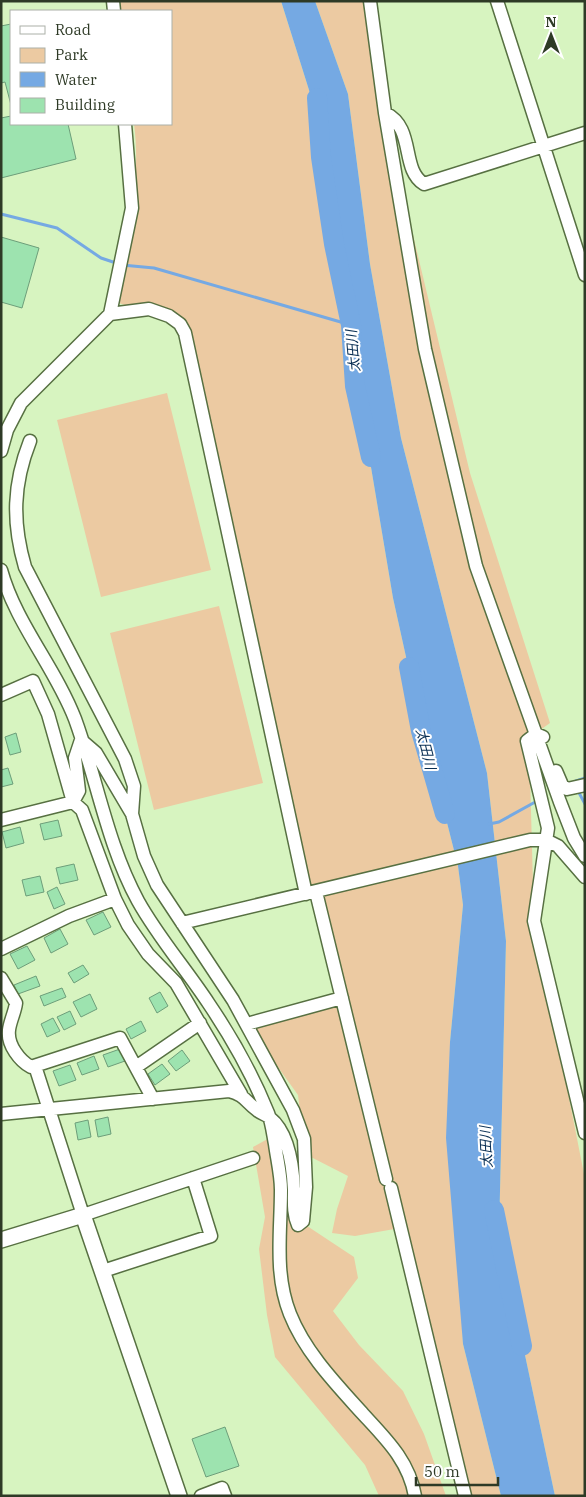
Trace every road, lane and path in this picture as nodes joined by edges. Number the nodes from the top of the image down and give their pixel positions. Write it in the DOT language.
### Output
graph roads {
  1 [pos="370,1"];
  2 [pos="497,1"];
  3 [pos="385,113"];
  4 [pos="125,125"];
  5 [pos="585,133"];
  6 [pos="543,146"];
  7 [pos="585,275"];
  8 [pos="110,314"];
  9 [pos="30,441"];
  10 [pos="1,451"];
  11 [pos="1,570"];
  12 [pos="1,695"];
  13 [pos="536,734"];
  14 [pos="81,740"];
  15 [pos="585,785"];
  16 [pos="73,802"];
  17 [pos="132,814"];
  18 [pos="1,820"];
  19 [pos="546,840"];
  20 [pos="585,856"];
  21 [pos="585,877"];
  22 [pos="315,892"];
  23 [pos="115,899"];
  24 [pos="182,923"];
  25 [pos="1,949"];
  26 [pos="1,978"];
  27 [pos="342,998"];
  28 [pos="200,1022"];
  29 [pos="247,1024"];
  30 [pos="35,1066"];
  31 [pos="136,1067"];
  32 [pos="241,1094"];
  33 [pos="153,1099"];
  34 [pos="49,1110"];
  35 [pos="1,1114"];
  36 [pos="270,1118"];
  37 [pos="585,1132"];
  38 [pos="254,1158"];
  39 [pos="194,1178"];
  40 [pos="84,1215"];
  41 [pos="1,1240"];
  42 [pos="103,1271"];
  43 [pos="179,1496"];
  44 [pos="201,1496"];
  45 [pos="225,1496"];
  46 [pos="415,1496"];
  47 [pos="465,1496"];
  1 -- 3 [label="street"];
  2 -- 6 [label="street"];
  3 -- 6 [label="street"];
  3 -- 13 [label="street"];
  4 -- 8 [label="street"];
  5 -- 6 [label="street"];
  6 -- 7 [label="street"];
  8 -- 10 [label="street"];
  8 -- 22 [label="street"];
  9 -- 17 [label="street"];
  11 -- 14 [label="street"];
  12 -- 16 [label="street"];
  13 -- 15 [label="street"];
  13 -- 19 [label="street"];
  13 -- 20 [label="street"];
  14 -- 16 [label="street"];
  14 -- 17 [label="street"];
  14 -- 36 [label="street"];
  16 -- 18 [label="street"];
  16 -- 23 [label="street"];
  17 -- 24 [label="street"];
  19 -- 21 [label="street"];
  19 -- 22 [label="street"];
  19 -- 37 [label="street"];
  22 -- 24 [label="street"];
  22 -- 27 [label="street"];
  23 -- 25 [label="street"];
  23 -- 28 [label="street"];
  24 -- 29 [label="street"];
  26 -- 30 [label="street"];
  27 -- 29 [label="street"];
  27 -- 47 [label="street"];
  28 -- 31 [label="street"];
  28 -- 32 [label="street"];
  29 -- 36 [label="street"];
  30 -- 31 [label="street"];
  30 -- 34 [label="street"];
  31 -- 33 [label="street"];
  32 -- 33 [label="street"];
  32 -- 36 [label="street"];
  33 -- 34 [label="street"];
  34 -- 35 [label="street"];
  34 -- 40 [label="street"];
  36 -- 46 [label="street"];
  38 -- 39 [label="street"];
  39 -- 40 [label="street"];
  39 -- 42 [label="street"];
  40 -- 41 [label="street"];
  40 -- 42 [label="street"];
  42 -- 43 [label="street"];
  44 -- 45 [label="street"];
}
